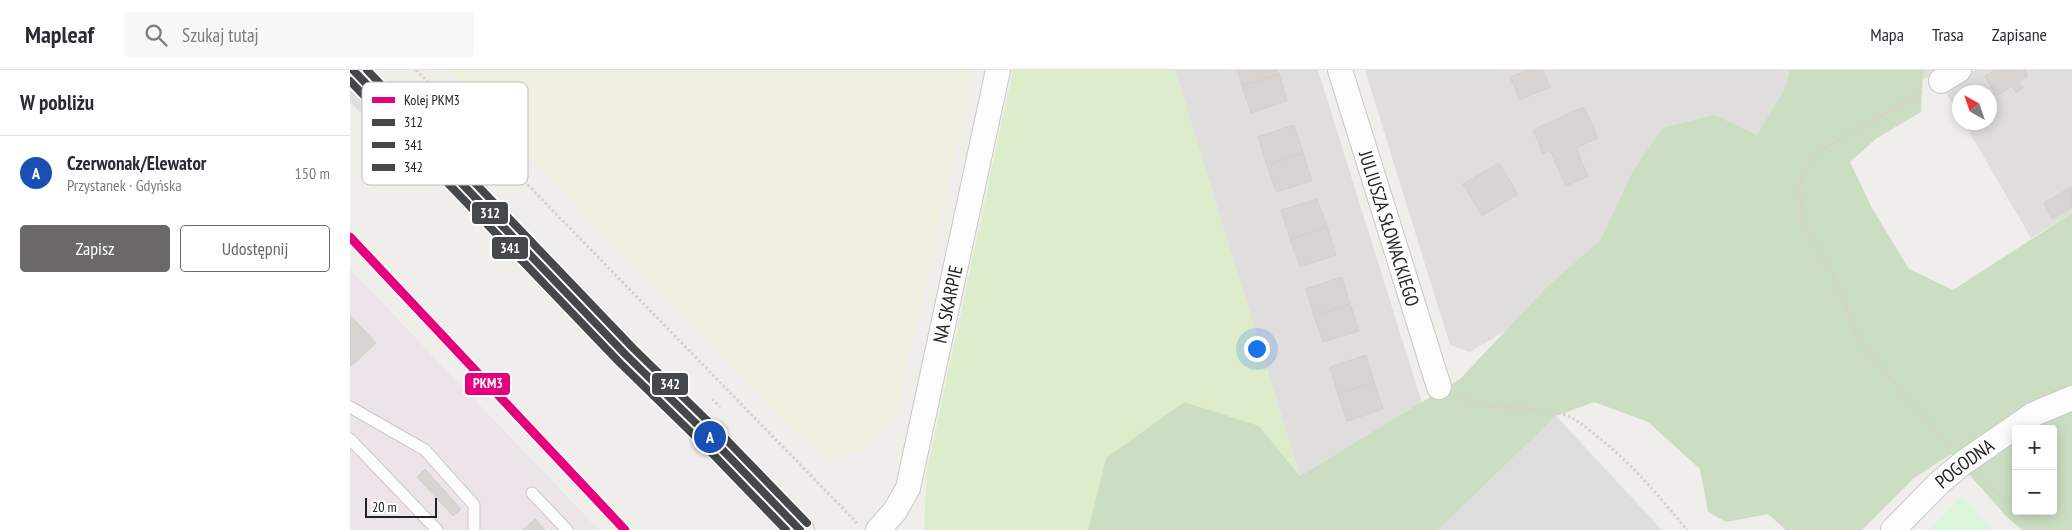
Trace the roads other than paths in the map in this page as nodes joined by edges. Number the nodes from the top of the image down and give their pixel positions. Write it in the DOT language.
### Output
graph roads {
  1 [pos="353,70"];
  2 [pos="998,70"];
  3 [pos="1340,70"];
  4 [pos="365,82"];
  5 [pos="464,185"];
  6 [pos="1439,387"];
  7 [pos="2072,398"];
  8 [pos="350,407"];
  9 [pos="350,439"];
  10 [pos="532,493"];
  11 [pos="870,529"];
  12 [pos="437,530"];
  13 [pos="474,530"];
  14 [pos="567,530"];
  15 [pos="800,530"];
  16 [pos="1893,530"];
  1 -- 4 [label="main road"];
  2 -- 11 [label="street, NA SKARPIE"];
  3 -- 6 [label="street, JULIUSZA SŁOWACKIEGO"];
  5 -- 15 [label="main road"];
  7 -- 16 [label="street, POGODNA"];
  8 -- 13 [label="lane"];
  9 -- 12 [label="lane"];
  10 -- 14 [label="lane"];
}
